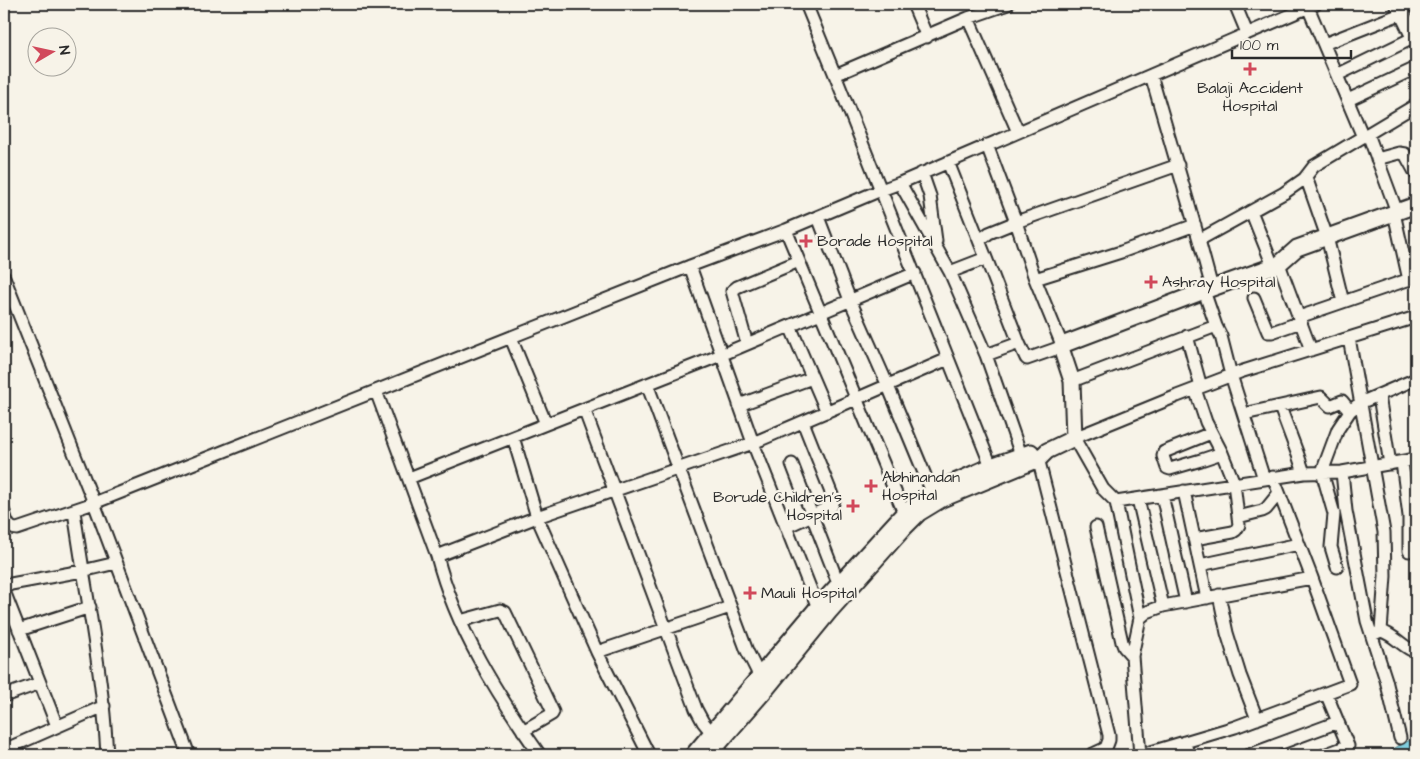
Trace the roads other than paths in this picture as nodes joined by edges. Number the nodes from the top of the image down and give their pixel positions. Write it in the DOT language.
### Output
graph roads {
  1 [pos="806,4"];
  2 [pos="913,4"];
  3 [pos="1008,4"];
  4 [pos="1235,4"];
  5 [pos="1312,5"];
  6 [pos="985,8"];
  7 [pos="1401,8"];
  8 [pos="968,18"];
  9 [pos="1248,33"];
  10 [pos="927,37"];
  11 [pos="1416,39"];
  12 [pos="1324,44"];
  13 [pos="1416,68"];
  14 [pos="1151,74"];
  15 [pos="835,75"];
  16 [pos="1337,75"];
  17 [pos="1348,100"];
  18 [pos="1416,106"];
  19 [pos="1018,132"];
  20 [pos="1366,135"];
  21 [pos="987,145"];
  22 [pos="1377,159"];
  23 [pos="948,162"];
  24 [pos="1178,165"];
  25 [pos="922,173"];
  26 [pos="1416,174"];
  27 [pos="1306,177"];
  28 [pos="900,183"];
  29 [pos="881,190"];
  30 [pos="1416,205"];
  31 [pos="1251,211"];
  32 [pos="1395,213"];
  33 [pos="818,217"];
  34 [pos="1016,222"];
  35 [pos="1195,225"];
  36 [pos="786,230"];
  37 [pos="1327,237"];
  38 [pos="980,240"];
  39 [pos="1200,240"];
  40 [pos="936,248"];
  41 [pos="986,258"];
  42 [pos="799,261"];
  43 [pos="1276,265"];
  44 [pos="690,266"];
  45 [pos="950,272"];
  46 [pos="915,273"];
  47 [pos="4,277"];
  48 [pos="1035,278"];
  49 [pos="1412,278"];
  50 [pos="1208,289"];
  51 [pos="1254,298"];
  52 [pos="850,300"];
  53 [pos="1344,302"];
  54 [pos="820,313"];
  55 [pos="1416,317"];
  56 [pos="1300,320"];
  57 [pos="790,326"];
  58 [pos="1216,326"];
  59 [pos="1187,336"];
  60 [pos="511,338"];
  61 [pos="1349,338"];
  62 [pos="1019,343"];
  63 [pos="747,344"];
  64 [pos="1061,346"];
  65 [pos="1311,350"];
  66 [pos="721,355"];
  67 [pos="986,355"];
  68 [pos="948,359"];
  69 [pos="1231,375"];
  70 [pos="812,378"];
  71 [pos="1072,382"];
  72 [pos="1415,383"];
  73 [pos="647,384"];
  74 [pos="888,386"];
  75 [pos="1198,388"];
  76 [pos="376,391"];
  77 [pos="1379,396"];
  78 [pos="856,399"];
  79 [pos="1360,403"];
  80 [pos="739,405"];
  81 [pos="1280,407"];
  82 [pos="584,409"];
  83 [pos="1350,411"];
  84 [pos="826,412"];
  85 [pos="1244,414"];
  86 [pos="803,422"];
  87 [pos="546,424"];
  88 [pos="1211,433"];
  89 [pos="512,437"];
  90 [pos="1074,438"];
  91 [pos="753,443"];
  92 [pos="1041,453"];
  93 [pos="1222,453"];
  94 [pos="1021,455"];
  95 [pos="1416,460"];
  96 [pos="1396,463"];
  97 [pos="792,464"];
  98 [pos="991,466"];
  99 [pos="1372,467"];
  100 [pos="678,469"];
  101 [pos="1322,472"];
  102 [pos="1342,472"];
  103 [pos="1304,473"];
  104 [pos="409,478"];
  105 [pos="1269,478"];
  106 [pos="1234,483"];
  107 [pos="614,491"];
  108 [pos="1184,491"];
  109 [pos="932,492"];
  110 [pos="1279,493"];
  111 [pos="1162,495"];
  112 [pos="1138,499"];
  113 [pos="1116,502"];
  114 [pos="94,503"];
  115 [pos="74,511"];
  116 [pos="4,512"];
  117 [pos="812,516"];
  118 [pos="537,517"];
  119 [pos="907,517"];
  120 [pos="1238,517"];
  121 [pos="786,527"];
  122 [pos="1096,527"];
  123 [pos="1194,539"];
  124 [pos="1299,544"];
  125 [pos="1409,550"];
  126 [pos="437,556"];
  127 [pos="116,563"];
  128 [pos="1200,565"];
  129 [pos="1337,567"];
  130 [pos="82,571"];
  131 [pos="1312,578"];
  132 [pos="839,585"];
  133 [pos="4,586"];
  134 [pos="4,590"];
  135 [pos="1219,596"];
  136 [pos="1207,598"];
  137 [pos="1186,602"];
  138 [pos="730,606"];
  139 [pos="1163,606"];
  140 [pos="90,607"];
  141 [pos="820,614"];
  142 [pos="1140,618"];
  143 [pos="460,621"];
  144 [pos="666,628"];
  145 [pos="19,630"];
  146 [pos="1377,633"];
  147 [pos="597,652"];
  148 [pos="1416,652"];
  149 [pos="1132,656"];
  150 [pos="40,683"];
  151 [pos="763,683"];
  152 [pos="1326,692"];
  153 [pos="4,696"];
  154 [pos="104,706"];
  155 [pos="1257,719"];
  156 [pos="1338,722"];
  157 [pos="57,726"];
  158 [pos="523,732"];
  159 [pos="1400,738"];
  160 [pos="716,739"];
  161 [pos="1184,742"];
  162 [pos="4,750"];
  163 [pos="1109,752"];
  164 [pos="107,755"];
  165 [pos="189,755"];
  166 [pos="540,755"];
  167 [pos="649,755"];
  168 [pos="694,755"];
  169 [pos="709,755"];
  170 [pos="1091,755"];
  171 [pos="1141,755"];
  172 [pos="1189,755"];
  173 [pos="1249,755"];
  174 [pos="1324,755"];
  1 -- 15 [label="street"];
  2 -- 10 [label="street"];
  3 -- 6 [label="street"];
  4 -- 9 [label="street"];
  5 -- 9 [label="street"];
  5 -- 12 [label="street"];
  6 -- 8 [label="street"];
  7 -- 11 [label="main road"];
  7 -- 12 [label="street"];
  8 -- 10 [label="street"];
  8 -- 19 [label="street"];
  9 -- 14 [label="street"];
  10 -- 15 [label="street"];
  11 -- 16 [label="street"];
  12 -- 16 [label="street"];
  13 -- 17 [label="street"];
  14 -- 19 [label="street"];
  14 -- 24 [label="street"];
  15 -- 29 [label="street"];
  16 -- 17 [label="street"];
  17 -- 20 [label="street"];
  18 -- 20 [label="street"];
  19 -- 21 [label="street"];
  20 -- 22 [label="street"];
  20 -- 27 [label="street"];
  21 -- 23 [label="street"];
  21 -- 34 [label="street"];
  22 -- 26 [label="street"];
  22 -- 32 [label="street"];
  23 -- 25 [label="street"];
  23 -- 38 [label="street"];
  24 -- 34 [label="street"];
  24 -- 35 [label="street"];
  25 -- 28 [label="street"];
  25 -- 40 [label="street"];
  27 -- 31 [label="street"];
  27 -- 37 [label="street"];
  28 -- 29 [label="street"];
  28 -- 40 [label="street"];
  29 -- 33 [label="street"];
  29 -- 46 [label="street"];
  30 -- 32 [label="main road"];
  31 -- 39 [label="street"];
  31 -- 43 [label="street"];
  32 -- 37 [label="main road"];
  32 -- 49 [label="street"];
  33 -- 36 [label="street"];
  33 -- 52 [label="street"];
  34 -- 38 [label="street"];
  34 -- 48 [label="street"];
  35 -- 39 [label="street"];
  35 -- 48 [label="street"];
  36 -- 42 [label="street"];
  36 -- 44 [label="street"];
  37 -- 43 [label="main road"];
  37 -- 53 [label="street"];
  38 -- 41 [label="street"];
  39 -- 50 [label="street"];
  40 -- 45 [label="street"];
  41 -- 45 [label="street"];
  41 -- 62 [label="street"];
  42 -- 54 [label="street"];
  42 -- 63 [label="street"];
  43 -- 50 [label="main road"];
  43 -- 56 [label="street"];
  44 -- 60 [label="street"];
  44 -- 66 [label="street"];
  45 -- 67 [label="street"];
  46 -- 52 [label="street"];
  46 -- 68 [label="street"];
  47 -- 114 [label="street"];
  48 -- 64 [label="street"];
  49 -- 53 [label="street"];
  50 -- 58 [label="street"];
  50 -- 64 [label="main road"];
  51 -- 56 [label="street"];
  52 -- 54 [label="street"];
  52 -- 74 [label="street"];
  53 -- 56 [label="street"];
  54 -- 57 [label="street"];
  54 -- 78 [label="street"];
  55 -- 61 [label="street"];
  56 -- 65 [label="street"];
  57 -- 63 [label="street"];
  57 -- 70 [label="street"];
  58 -- 59 [label="street"];
  58 -- 69 [label="street"];
  59 -- 71 [label="street"];
  59 -- 75 [label="street"];
  60 -- 76 [label="street"];
  60 -- 87 [label="street"];
  61 -- 65 [label="street"];
  61 -- 79 [label="street"];
  62 -- 64 [label="street"];
  62 -- 67 [label="street"];
  63 -- 66 [label="street"];
  64 -- 71 [label="main road"];
  65 -- 69 [label="street"];
  66 -- 73 [label="street"];
  66 -- 80 [label="street"];
  67 -- 94 [label="street"];
  68 -- 74 [label="street"];
  68 -- 98 [label="street"];
  69 -- 75 [label="street"];
  69 -- 85 [label="street"];
  70 -- 80 [label="street"];
  70 -- 84 [label="street"];
  71 -- 90 [label="main road"];
  72 -- 77 [label="street"];
  73 -- 82 [label="street"];
  73 -- 100 [label="street"];
  74 -- 78 [label="street"];
  74 -- 109 [label="street"];
  75 -- 88 [label="street"];
  75 -- 90 [label="street"];
  76 -- 104 [label="street"];
  76 -- 114 [label="street"];
  77 -- 79 [label="street"];
  77 -- 96 [label="street"];
  78 -- 84 [label="street"];
  78 -- 119 [label="street"];
  79 -- 83 [label="street"];
  79 -- 99 [label="street"];
  80 -- 91 [label="street"];
  81 -- 83 [label="street"];
  81 -- 85 [label="street"];
  81 -- 103 [label="street"];
  82 -- 87 [label="street"];
  82 -- 107 [label="street"];
  83 -- 101 [label="street"];
  84 -- 86 [label="street"];
  85 -- 105 [label="street"];
  86 -- 91 [label="street"];
  86 -- 117 [label="street"];
  87 -- 89 [label="street"];
  88 -- 93 [label="street"];
  88 -- 93 [label="street"];
  89 -- 104 [label="street"];
  89 -- 118 [label="street"];
  90 -- 92 [label="main road"];
  90 -- 113 [label="street"];
  91 -- 100 [label="street"];
  91 -- 121 [label="street"];
  92 -- 94 [label="main road"];
  92 -- 119 [label="main road"];
  92 -- 163 [label="street"];
  93 -- 106 [label="street"];
  94 -- 98 [label="main road"];
  95 -- 96 [label="street"];
  96 -- 99 [label="street"];
  96 -- 125 [label="street"];
  97 -- 117 [label="street"];
  98 -- 109 [label="main road"];
  99 -- 102 [label="street"];
  99 -- 146 [label="street"];
  100 -- 107 [label="street"];
  100 -- 138 [label="street"];
  101 -- 102 [label="street"];
  101 -- 103 [label="street"];
  101 -- 129 [label="street"];
  102 -- 146 [label="street"];
  103 -- 105 [label="street"];
  104 -- 126 [label="street"];
  105 -- 106 [label="street"];
  105 -- 110 [label="street"];
  106 -- 108 [label="street"];
  106 -- 120 [label="street"];
  107 -- 118 [label="street"];
  107 -- 144 [label="street"];
  108 -- 111 [label="street"];
  108 -- 123 [label="street"];
  109 -- 119 [label="main road"];
  110 -- 120 [label="street"];
  110 -- 124 [label="street"];
  111 -- 112 [label="street"];
  111 -- 137 [label="street"];
  112 -- 113 [label="street"];
  112 -- 139 [label="street"];
  113 -- 142 [label="street"];
  114 -- 115 [label="street"];
  114 -- 127 [label="street"];
  115 -- 116 [label="street"];
  115 -- 130 [label="street"];
  117 -- 121 [label="street"];
  117 -- 132 [label="street"];
  118 -- 126 [label="street"];
  118 -- 147 [label="street"];
  119 -- 132 [label="main road"];
  119 -- 141 [label="main road"];
  120 -- 123 [label="street"];
  121 -- 141 [label="street"];
  122 -- 149 [label="street"];
  123 -- 128 [label="street"];
  124 -- 128 [label="street"];
  124 -- 131 [label="street"];
  126 -- 143 [label="street"];
  127 -- 130 [label="street"];
  127 -- 165 [label="street"];
  128 -- 136 [label="street"];
  130 -- 133 [label="street"];
  130 -- 140 [label="street"];
  131 -- 135 [label="street"];
  131 -- 152 [label="street"];
  132 -- 141 [label="main road"];
  134 -- 145 [label="street"];
  135 -- 136 [label="street"];
  135 -- 155 [label="street"];
  136 -- 137 [label="street"];
  137 -- 139 [label="street"];
  138 -- 144 [label="street"];
  138 -- 151 [label="street"];
  139 -- 142 [label="street"];
  140 -- 145 [label="street"];
  140 -- 154 [label="street"];
  141 -- 151 [label="main road"];
  142 -- 149 [label="street"];
  143 -- 158 [label="street"];
  143 -- 158 [label="street"];
  144 -- 147 [label="street"];
  144 -- 160 [label="street"];
  145 -- 150 [label="street"];
  146 -- 148 [label="street"];
  146 -- 159 [label="street"];
  147 -- 167 [label="street"];
  149 -- 171 [label="street"];
  150 -- 153 [label="street"];
  150 -- 157 [label="street"];
  151 -- 160 [label="main road"];
  152 -- 155 [label="street"];
  152 -- 156 [label="street"];
  154 -- 157 [label="street"];
  154 -- 164 [label="street"];
  155 -- 161 [label="street"];
  156 -- 173 [label="street"];
  156 -- 174 [label="street"];
  157 -- 162 [label="street"];
  158 -- 166 [label="street"];
  160 -- 168 [label="main road"];
  160 -- 169 [label="main road"];
  161 -- 171 [label="street"];
  161 -- 172 [label="street"];
  163 -- 170 [label="street"];
}
